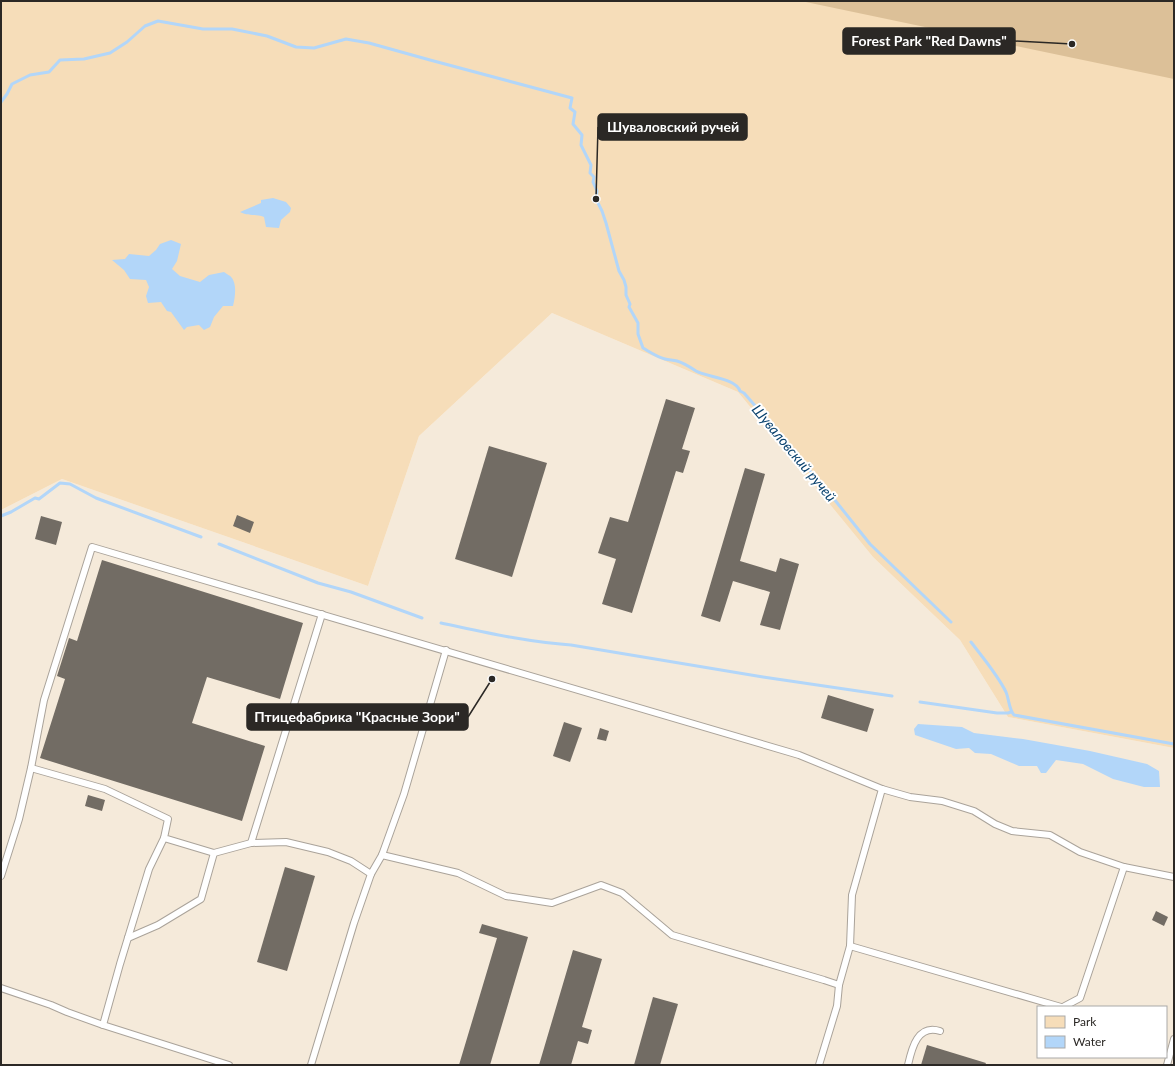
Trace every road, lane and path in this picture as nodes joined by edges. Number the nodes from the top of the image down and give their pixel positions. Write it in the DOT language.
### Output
graph roads {
  1 [pos="322,614"];
  2 [pos="446,650"];
  3 [pos="31,768"];
  4 [pos="882,789"];
  5 [pos="164,838"];
  6 [pos="251,843"];
  7 [pos="214,853"];
  8 [pos="382,855"];
  9 [pos="1124,867"];
  10 [pos="371,874"];
  11 [pos="1,876"];
  12 [pos="1174,877"];
  13 [pos="128,938"];
  14 [pos="850,946"];
  15 [pos="839,985"];
  16 [pos="1,988"];
  17 [pos="1059,1006"];
  18 [pos="1064,1006"];
  19 [pos="103,1024"];
  20 [pos="940,1031"];
  21 [pos="1174,1039"];
  22 [pos="229,1065"];
  23 [pos="311,1065"];
  24 [pos="819,1065"];
  25 [pos="908,1065"];
  26 [pos="1167,1065"];
  1 -- 2 [label="lane"];
  1 -- 3 [label="lane"];
  1 -- 6 [label="lane"];
  2 -- 4 [label="lane"];
  2 -- 8 [label="lane"];
  3 -- 5 [label="lane"];
  3 -- 11 [label="lane"];
  4 -- 9 [label="lane"];
  4 -- 14 [label="lane"];
  5 -- 7 [label="lane"];
  5 -- 13 [label="lane"];
  6 -- 7 [label="lane"];
  6 -- 10 [label="lane"];
  7 -- 13 [label="lane"];
  8 -- 10 [label="lane"];
  8 -- 15 [label="lane"];
  9 -- 12 [label="lane"];
  9 -- 18 [label="lane"];
  10 -- 23 [label="lane"];
  13 -- 19 [label="lane"];
  14 -- 15 [label="lane"];
  14 -- 17 [label="lane"];
  15 -- 24 [label="lane"];
  16 -- 19 [label="lane"];
  19 -- 22 [label="lane"];
  20 -- 25 [label="lane"];
  21 -- 26 [label="lane"];
}
